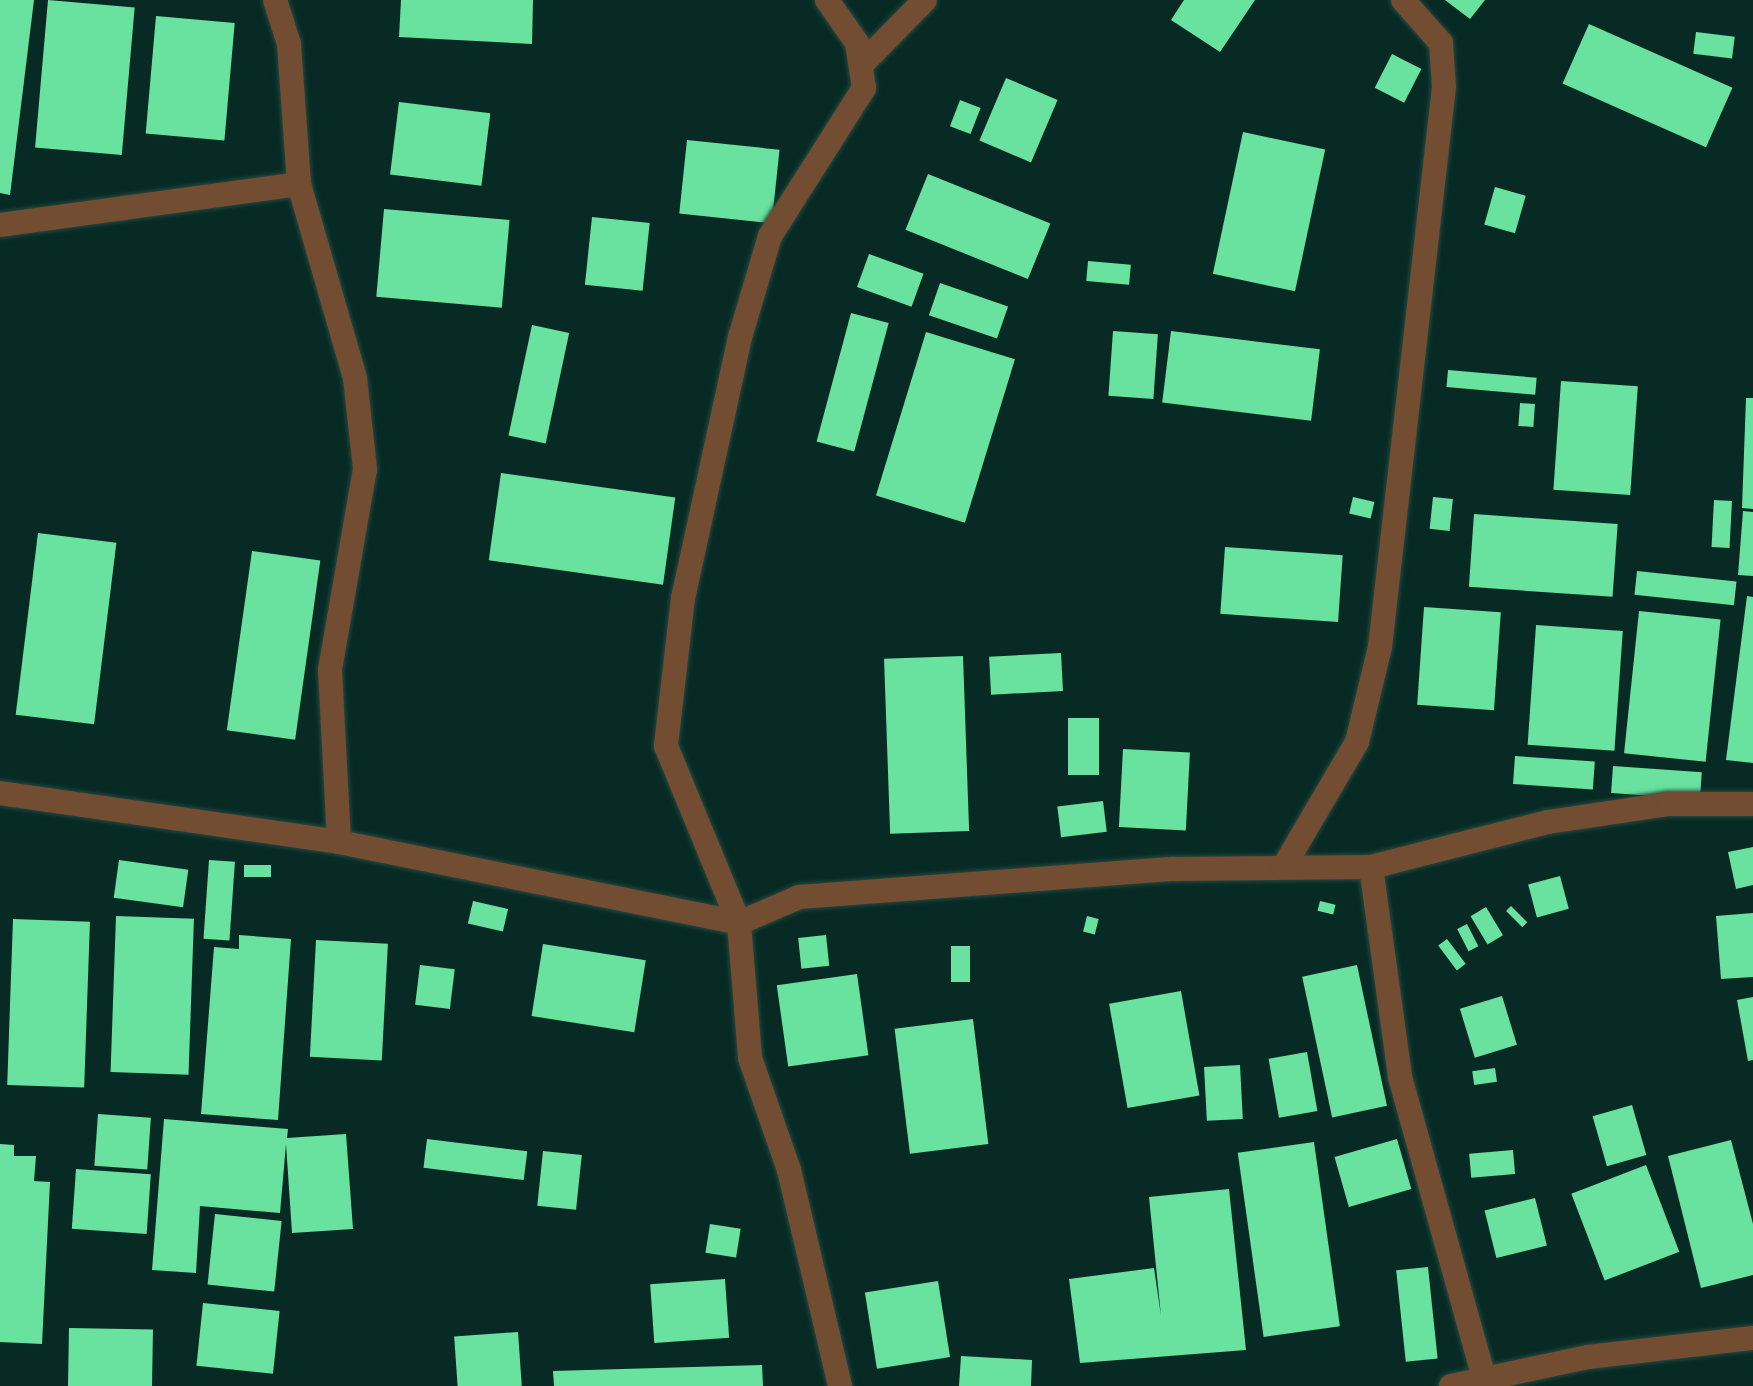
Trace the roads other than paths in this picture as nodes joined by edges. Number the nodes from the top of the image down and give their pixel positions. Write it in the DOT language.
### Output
graph roads {
  1 [pos="275,0"];
  2 [pos="827,0"];
  3 [pos="925,0"];
  4 [pos="1403,0"];
  5 [pos="863,63"];
  6 [pos="299,184"];
  7 [pos="0,225"];
  8 [pos="0,793"];
  9 [pos="1753,804"];
  10 [pos="339,842"];
  11 [pos="1371,867"];
  12 [pos="1283,868"];
  13 [pos="739,923"];
  14 [pos="1753,1338"];
  15 [pos="1486,1384"];
  16 [pos="840,1386"];
  17 [pos="1451,1386"];
  1 -- 6 [label="street"];
  2 -- 5 [label="street"];
  3 -- 5 [label="street"];
  4 -- 12 [label="street"];
  5 -- 13 [label="street"];
  6 -- 7 [label="street"];
  6 -- 10 [label="street"];
  8 -- 10 [label="street"];
  9 -- 11 [label="street"];
  10 -- 13 [label="street"];
  11 -- 12 [label="street"];
  11 -- 15 [label="street"];
  12 -- 13 [label="street"];
  13 -- 16 [label="street"];
  14 -- 15 [label="street"];
  15 -- 17 [label="street"];
}
